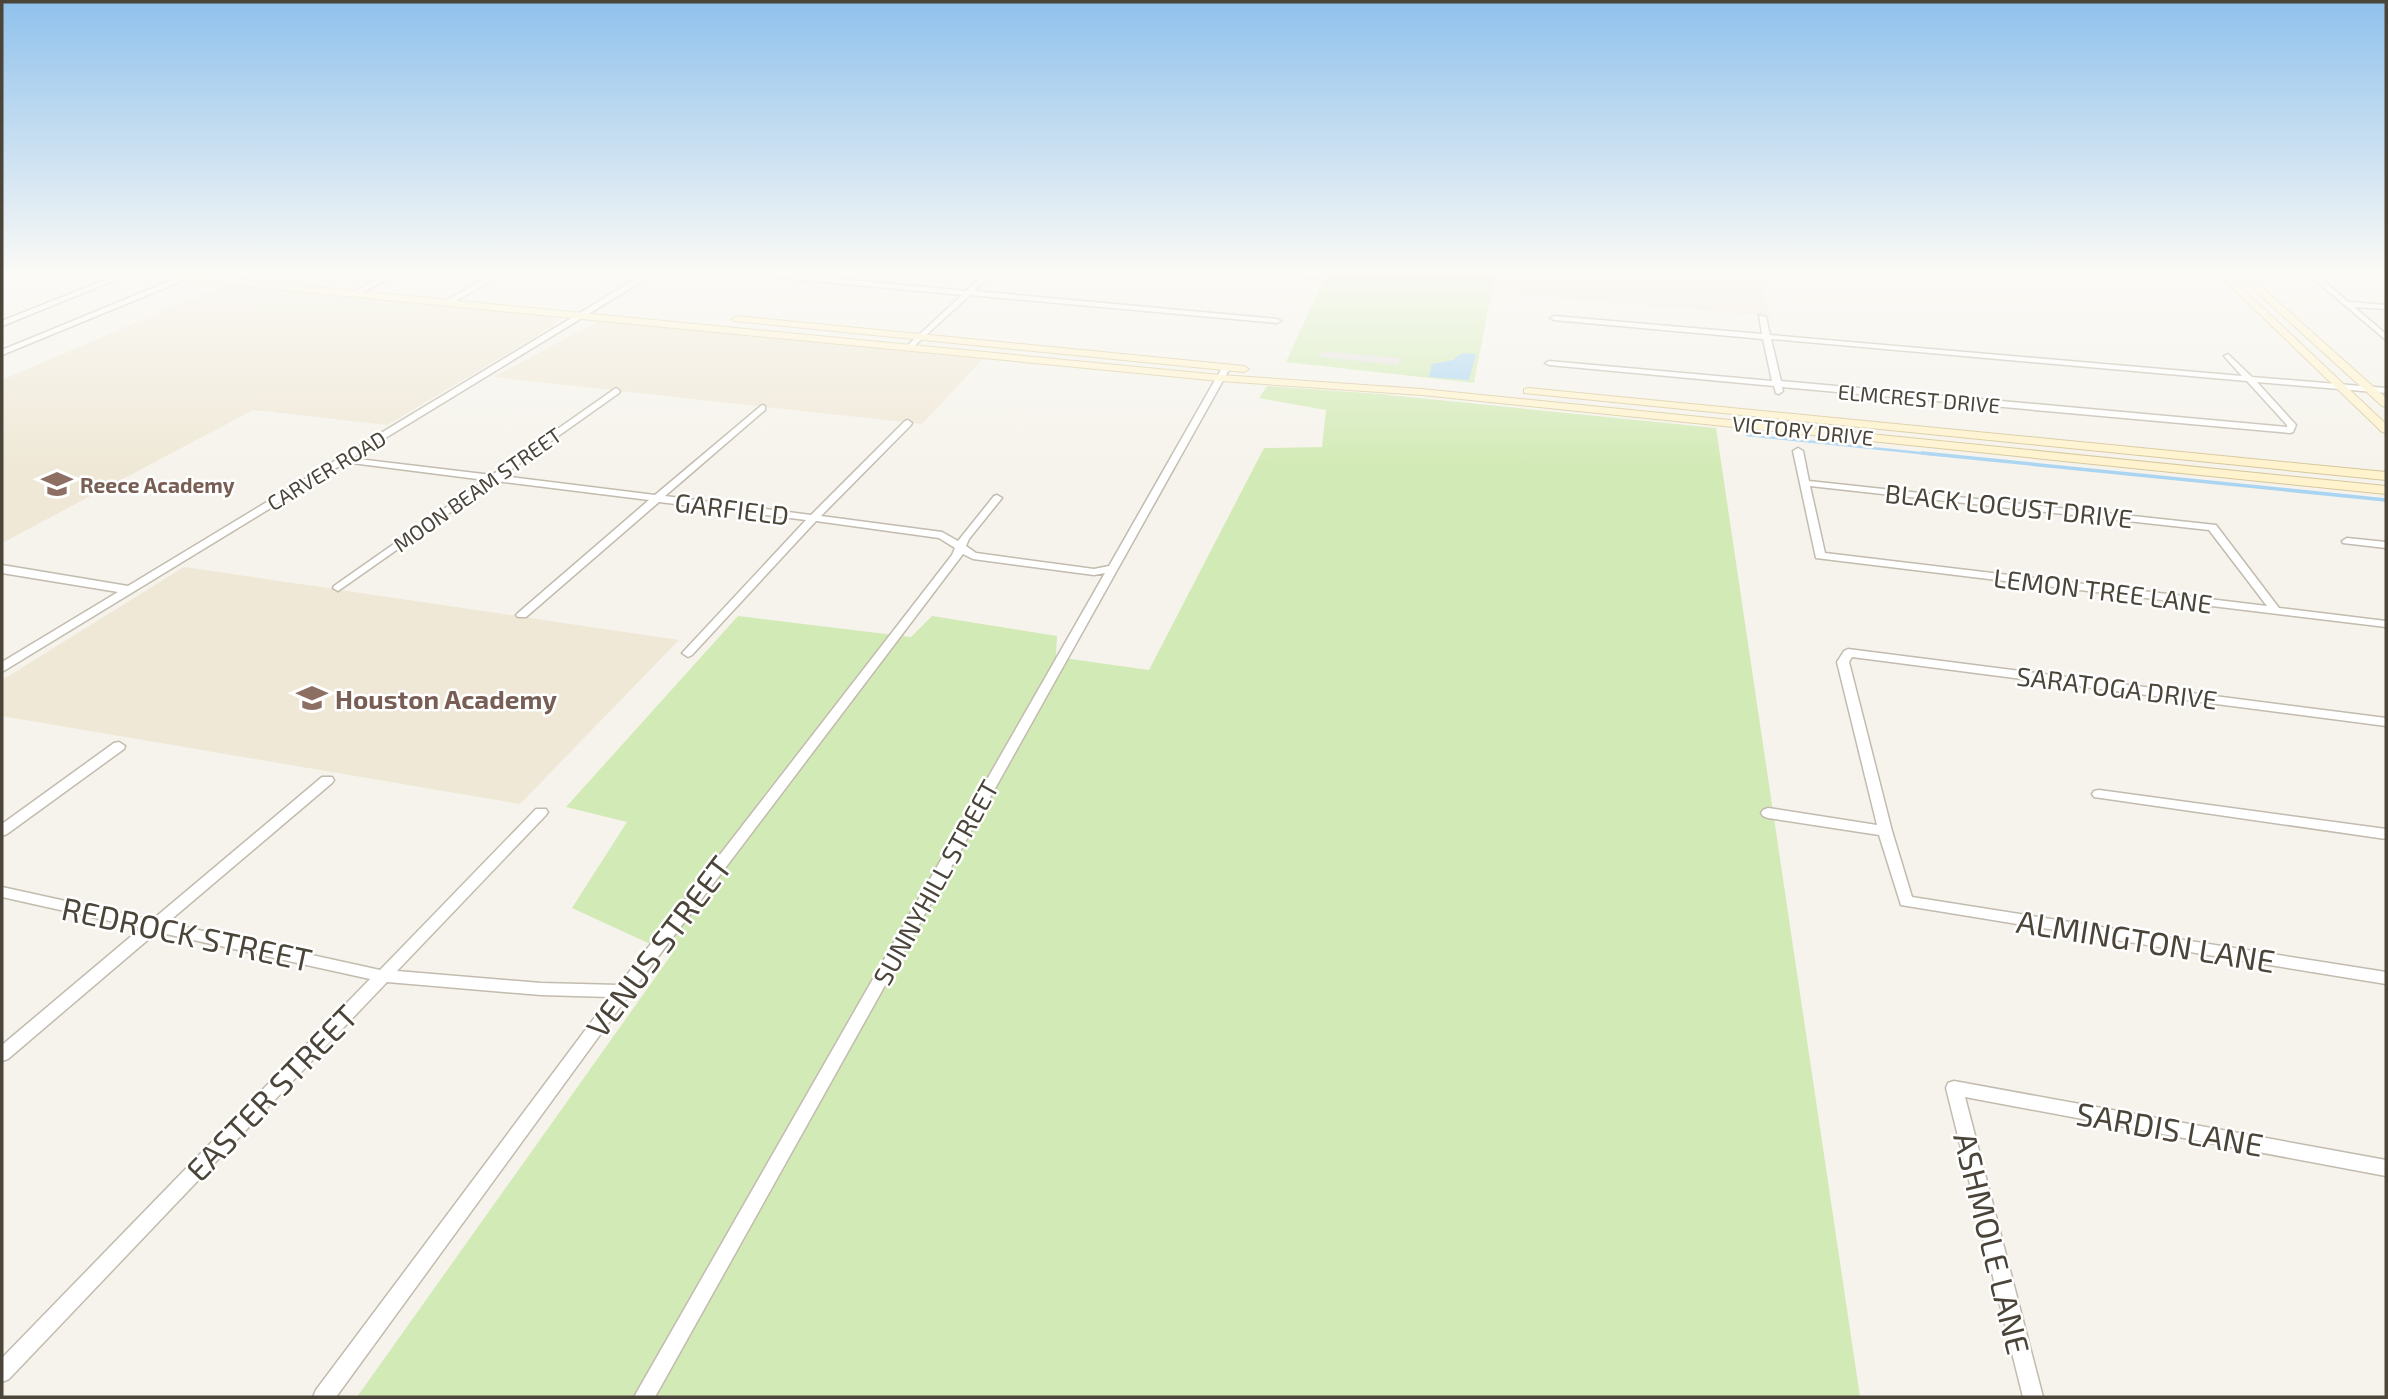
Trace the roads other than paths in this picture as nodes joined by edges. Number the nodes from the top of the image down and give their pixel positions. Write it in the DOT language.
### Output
graph roads {
  1 [pos="35,339"];
  2 [pos="541,339"];
  3 [pos="826,339"];
  4 [pos="920,339"];
  5 [pos="941,339"];
  6 [pos="1765,339"];
  7 [pos="1810,339"];
  8 [pos="2291,339"];
  9 [pos="2314,339"];
  10 [pos="911,348"];
  11 [pos="2,353"];
  12 [pos="2228,356"];
  13 [pos="1549,363"];
  14 [pos="1223,373"];
  15 [pos="2251,380"];
  16 [pos="1778,387"];
  17 [pos="2342,387"];
  18 [pos="2371,390"];
  19 [pos="616,391"];
  20 [pos="2386,391"];
  21 [pos="2386,404"];
  22 [pos="762,408"];
  23 [pos="1786,422"];
  24 [pos="908,423"];
  25 [pos="2386,430"];
  26 [pos="2101,448"];
  27 [pos="1798,451"];
  28 [pos="344,459"];
  29 [pos="2111,461"];
  30 [pos="2386,476"];
  31 [pos="494,477"];
  32 [pos="1805,483"];
  33 [pos="2386,489"];
  34 [pos="660,498"];
  35 [pos="997,498"];
  36 [pos="813,518"];
  37 [pos="2347,541"];
  38 [pos="2386,545"];
  39 [pos="960,548"];
  40 [pos="1821,556"];
  41 [pos="1112,568"];
  42 [pos="2,569"];
  43 [pos="338,588"];
  44 [pos="130,590"];
  45 [pos="2276,611"];
  46 [pos="522,615"];
  47 [pos="2386,624"];
  48 [pos="688,653"];
  49 [pos="2,667"];
  50 [pos="2386,722"];
  51 [pos="119,746"];
  52 [pos="327,780"];
  53 [pos="2099,794"];
  54 [pos="541,812"];
  55 [pos="1768,813"];
  56 [pos="2,831"];
  57 [pos="1885,831"];
  58 [pos="2386,834"];
  59 [pos="2,892"];
  60 [pos="153,926"];
  61 [pos="382,976"];
  62 [pos="2386,978"];
  63 [pos="623,990"];
  64 [pos="2,1054"];
  65 [pos="1954,1088"];
  66 [pos="2386,1168"];
  67 [pos="2,1372"];
  68 [pos="323,1397"];
  69 [pos="644,1397"];
  70 [pos="2033,1397"];
  1 -- 11 [label="street"];
  2 -- 28 [label="street, CARVER ROAD"];
  3 -- 10 [label="main road"];
  4 -- 10 [label="street"];
  5 -- 14 [label="main road"];
  6 -- 16 [label="street"];
  7 -- 15 [label="street"];
  8 -- 17 [label="main road"];
  9 -- 18 [label="main road"];
  10 -- 14 [label="main road"];
  12 -- 15 [label="street"];
  13 -- 16 [label="street, ELMCREST DRIVE"];
  14 -- 23 [label="main road, VICTORY DRIVE"];
  14 -- 41 [label="street, SUNNYHILL STREET"];
  15 -- 16 [label="street, ELMCREST DRIVE"];
  15 -- 17 [label="street"];
  17 -- 18 [label="street"];
  17 -- 25 [label="main road"];
  18 -- 20 [label="street"];
  18 -- 21 [label="main road"];
  19 -- 31 [label="street, MOON BEAM STREET"];
  22 -- 34 [label="street"];
  23 -- 26 [label="main road, VICTORY DRIVE"];
  23 -- 29 [label="main road, VICTORY DRIVE"];
  24 -- 36 [label="street"];
  26 -- 29 [label="main road"];
  26 -- 30 [label="main road, VICTORY DRIVE"];
  27 -- 32 [label="street"];
  28 -- 31 [label="street, GARFIELD"];
  28 -- 44 [label="street, CARVER ROAD"];
  29 -- 33 [label="main road, VICTORY DRIVE"];
  31 -- 34 [label="street, GARFIELD"];
  31 -- 43 [label="street, MOON BEAM STREET"];
  32 -- 40 [label="street"];
  32 -- 45 [label="street, BLACK LOCUST DRIVE"];
  34 -- 36 [label="street, GARFIELD"];
  34 -- 46 [label="street"];
  35 -- 39 [label="street, VENUS STREET"];
  36 -- 39 [label="street, GARFIELD"];
  36 -- 48 [label="street"];
  37 -- 38 [label="street"];
  39 -- 41 [label="street, GARFIELD"];
  39 -- 63 [label="street, VENUS STREET"];
  40 -- 45 [label="street, LEMON TREE LANE"];
  41 -- 69 [label="street, SUNNYHILL STREET"];
  42 -- 44 [label="street"];
  44 -- 49 [label="street, CARVER ROAD"];
  45 -- 47 [label="street, LEMON TREE LANE"];
  50 -- 57 [label="street, SARATOGA DRIVE"];
  51 -- 56 [label="street"];
  52 -- 60 [label="street"];
  53 -- 58 [label="street"];
  54 -- 61 [label="street, EASTER STREET"];
  55 -- 57 [label="street"];
  57 -- 62 [label="street, ALMINGTON LANE"];
  59 -- 60 [label="street, REDROCK STREET"];
  60 -- 61 [label="street, REDROCK STREET"];
  60 -- 64 [label="street"];
  61 -- 63 [label="street, REDROCK STREET"];
  61 -- 67 [label="street, EASTER STREET"];
  63 -- 68 [label="street, VENUS STREET"];
  65 -- 66 [label="street, SARDIS LANE"];
  65 -- 70 [label="street, ASHMOLE LANE"];
}
